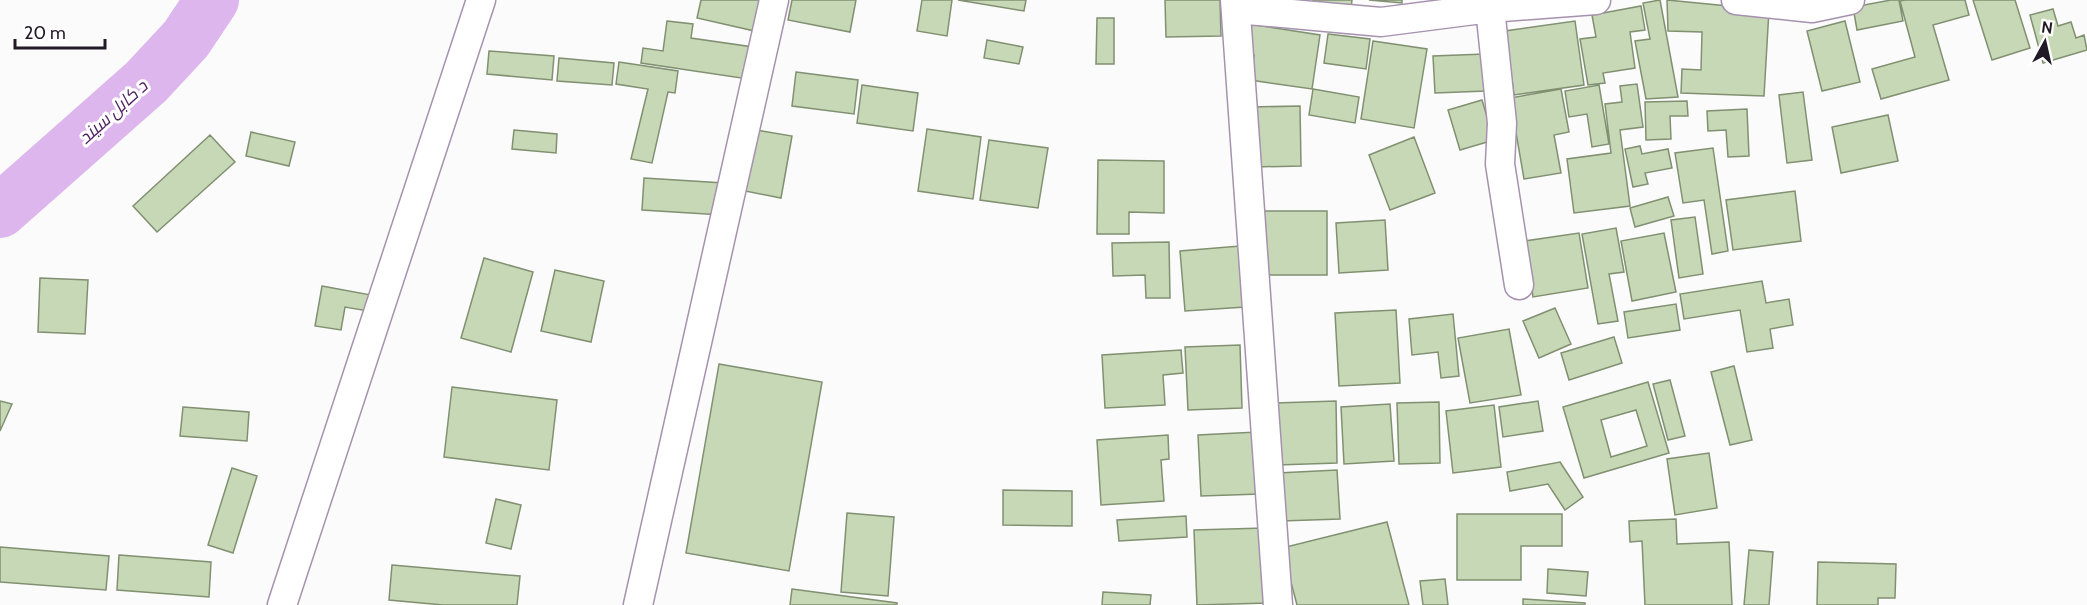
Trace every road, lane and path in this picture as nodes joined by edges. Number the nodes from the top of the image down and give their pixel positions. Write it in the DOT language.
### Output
graph roads {
  1 [pos="481,0"];
  2 [pos="774,0"];
  3 [pos="1596,0"];
  4 [pos="1736,0"];
  5 [pos="1850,0"];
  6 [pos="1235,4"];
  7 [pos="1490,8"];
  8 [pos="1519,285"];
  9 [pos="282,605"];
  10 [pos="638,605"];
  11 [pos="1278,605"];
  1 -- 9 [label="street"];
  2 -- 10 [label="street"];
  3 -- 7 [label="street"];
  4 -- 5 [label="street"];
  6 -- 7 [label="street"];
  6 -- 11 [label="street"];
  7 -- 8 [label="street"];
}
